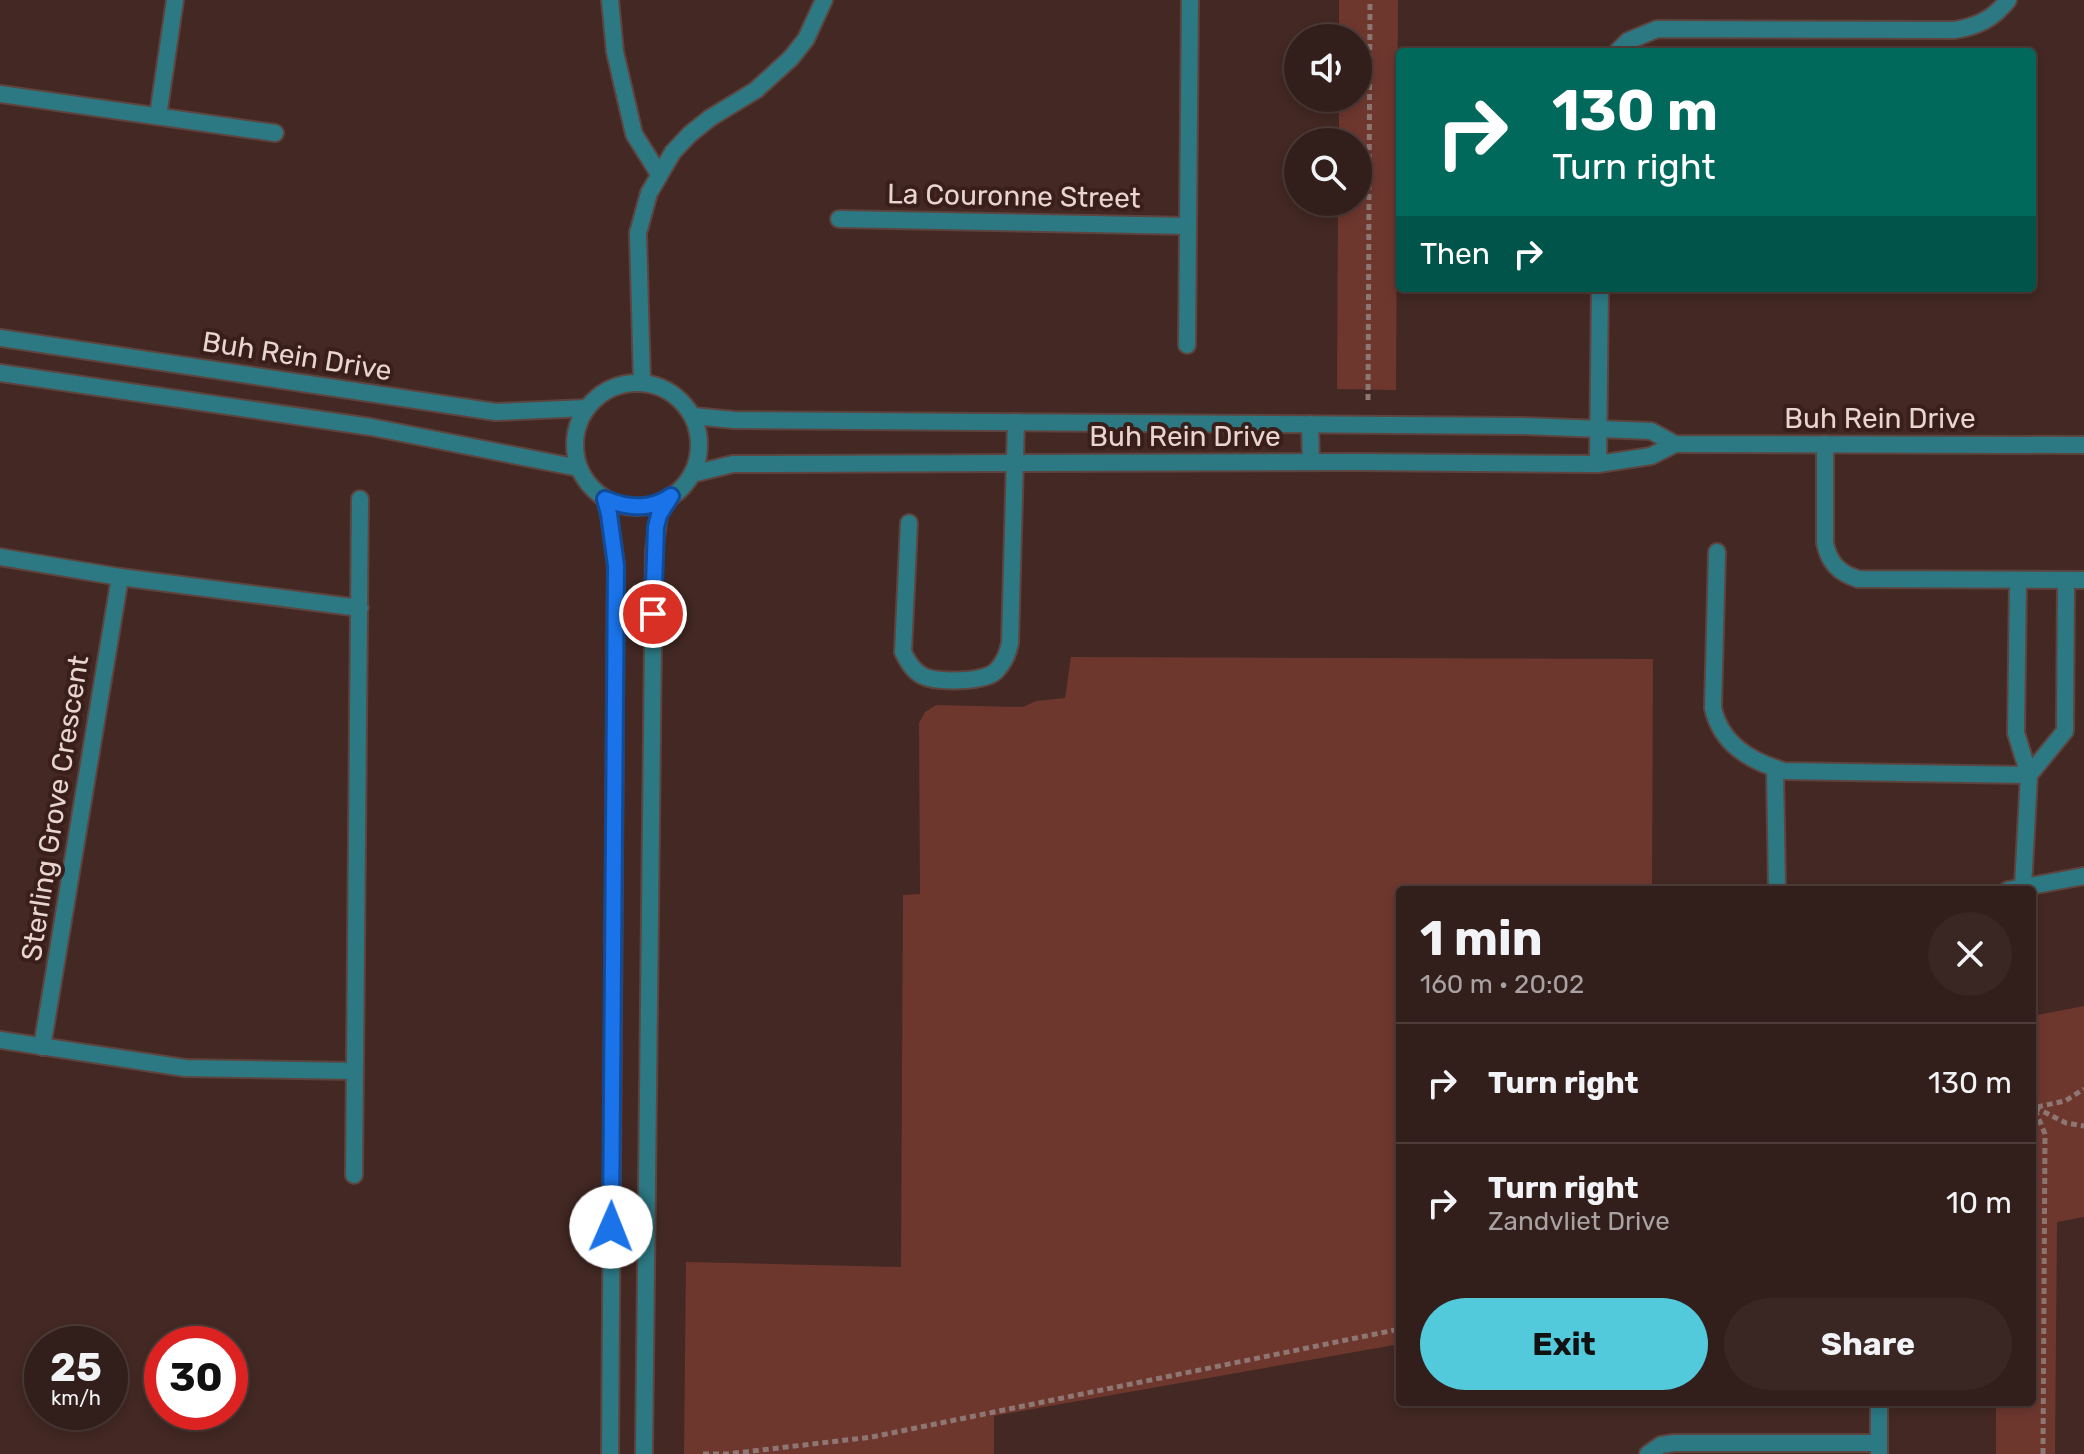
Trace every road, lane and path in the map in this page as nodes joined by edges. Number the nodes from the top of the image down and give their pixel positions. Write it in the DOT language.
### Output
graph roads {
  1 [pos="175,0"];
  2 [pos="610,0"];
  3 [pos="824,0"];
  4 [pos="1190,0"];
  5 [pos="1370,0"];
  6 [pos="2008,0"];
  7 [pos="1621,48"];
  8 [pos="0,94"];
  9 [pos="158,116"];
  10 [pos="275,133"];
  11 [pos="659,174"];
  12 [pos="839,219"];
  13 [pos="1188,226"];
  14 [pos="1600,292"];
  15 [pos="0,338"];
  16 [pos="1187,345"];
  17 [pos="0,373"];
  18 [pos="642,382"];
  19 [pos="587,408"];
  20 [pos="693,416"];
  21 [pos="1016,422"];
  22 [pos="1310,424"];
  23 [pos="1368,425"];
  24 [pos="1599,429"];
  25 [pos="1675,444"];
  26 [pos="1825,444"];
  27 [pos="2084,445"];
  28 [pos="1311,462"];
  29 [pos="1014,463"];
  30 [pos="1598,464"];
  31 [pos="579,468"];
  32 [pos="692,474"];
  33 [pos="671,496"];
  34 [pos="360,499"];
  35 [pos="605,499"];
  36 [pos="909,523"];
  37 [pos="1717,552"];
  38 [pos="0,557"];
  39 [pos="120,577"];
  40 [pos="2018,580"];
  41 [pos="2066,580"];
  42 [pos="2084,580"];
  43 [pos="360,608"];
  44 [pos="1775,768"];
  45 [pos="2029,775"];
  46 [pos="2084,876"];
  47 [pos="1777,886"];
  48 [pos="2016,886"];
  49 [pos="2027,886"];
  50 [pos="0,1040"];
  51 [pos="42,1047"];
  52 [pos="354,1071"];
  53 [pos="2084,1089"];
  54 [pos="2036,1107"];
  55 [pos="2036,1109"];
  56 [pos="2036,1114"];
  57 [pos="2084,1126"];
  58 [pos="354,1175"];
  59 [pos="1396,1330"];
  60 [pos="1879,1406"];
  61 [pos="1879,1448"];
  62 [pos="610,1454"];
  63 [pos="644,1454"];
  64 [pos="703,1454"];
  65 [pos="1648,1454"];
  66 [pos="2043,1454"];
  1 -- 9 [label="street"];
  2 -- 11 [label="street"];
  3 -- 11 [label="street"];
  4 -- 13 [label="street"];
  5 -- 23 [label="path"];
  6 -- 7 [label="street"];
  8 -- 9 [label="street"];
  9 -- 10 [label="street"];
  11 -- 18 [label="street"];
  12 -- 13 [label="street, La Couronne Street"];
  13 -- 16 [label="street"];
  14 -- 24 [label="street"];
  15 -- 19 [label="street, Buh Rein Drive"];
  17 -- 31 [label="street, Buh Rein Drive"];
  18 -- 19 [label="street"];
  18 -- 20 [label="street"];
  19 -- 31 [label="street"];
  20 -- 21 [label="street, Buh Rein Drive"];
  20 -- 32 [label="street"];
  21 -- 22 [label="street, Buh Rein Drive"];
  21 -- 29 [label="street"];
  22 -- 23 [label="street, Buh Rein Drive"];
  22 -- 28 [label="street"];
  23 -- 24 [label="street, Buh Rein Drive"];
  24 -- 25 [label="street, Buh Rein Drive"];
  24 -- 30 [label="street"];
  25 -- 26 [label="street, Buh Rein Drive"];
  25 -- 30 [label="street, Buh Rein Drive"];
  26 -- 27 [label="street, Buh Rein Drive"];
  26 -- 40 [label="street"];
  28 -- 29 [label="street, Buh Rein Drive"];
  28 -- 30 [label="street, Buh Rein Drive"];
  29 -- 32 [label="street, Buh Rein Drive"];
  29 -- 36 [label="street"];
  31 -- 35 [label="street"];
  32 -- 33 [label="street"];
  33 -- 35 [label="street"];
  33 -- 63 [label="street"];
  34 -- 43 [label="street"];
  35 -- 62 [label="street"];
  37 -- 44 [label="street"];
  38 -- 39 [label="street"];
  39 -- 43 [label="street"];
  39 -- 51 [label="street, Sterling Grove Crescent"];
  40 -- 41 [label="street"];
  40 -- 45 [label="street"];
  41 -- 42 [label="street"];
  41 -- 45 [label="street"];
  43 -- 52 [label="street"];
  44 -- 45 [label="street"];
  44 -- 47 [label="street"];
  45 -- 48 [label="street"];
  46 -- 49 [label="street"];
  50 -- 51 [label="street"];
  51 -- 52 [label="street"];
  52 -- 58 [label="street"];
  53 -- 54 [label="path"];
  55 -- 57 [label="path"];
  56 -- 66 [label="path"];
  59 -- 64 [label="path"];
  60 -- 61 [label="street"];
  61 -- 65 [label="street"];
}
